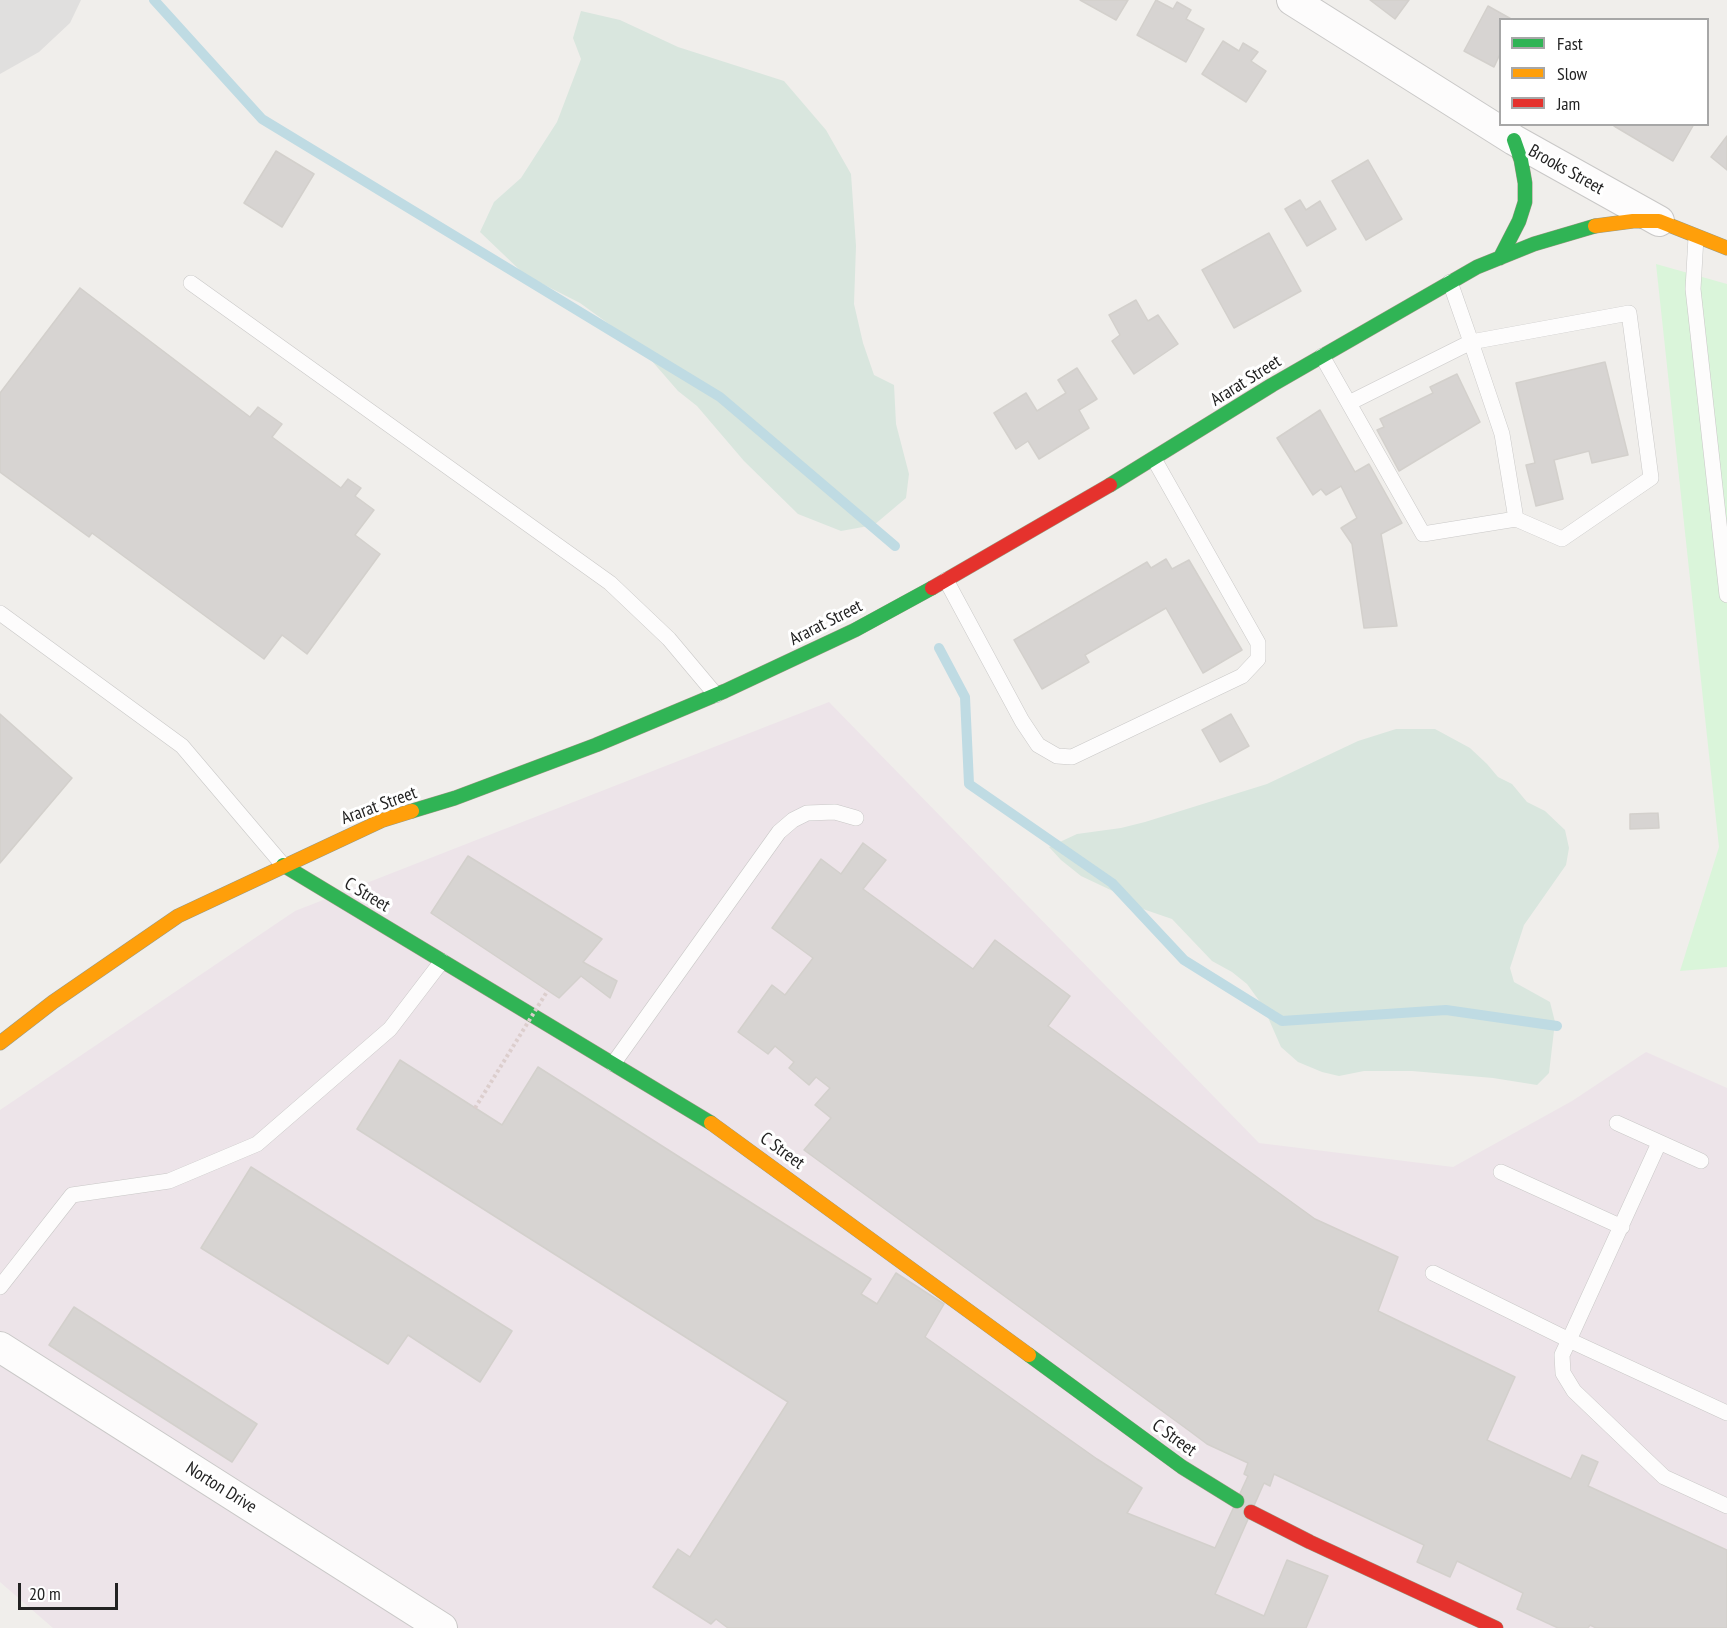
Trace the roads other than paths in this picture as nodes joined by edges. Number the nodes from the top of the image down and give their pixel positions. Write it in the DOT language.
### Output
graph roads {
  1 [pos="1292,0"];
  2 [pos="1514,140"];
  3 [pos="1659,221"];
  4 [pos="1696,237"];
  5 [pos="1727,248"];
  6 [pos="1500,258"];
  7 [pos="1450,282"];
  8 [pos="191,283"];
  9 [pos="1471,342"];
  10 [pos="1322,356"];
  11 [pos="1349,403"];
  12 [pos="1154,459"];
  13 [pos="1516,519"];
  14 [pos="946,580"];
  15 [pos="1727,595"];
  16 [pos="0,613"];
  17 [pos="716,695"];
  18 [pos="856,818"];
  19 [pos="283,865"];
  20 [pos="442,961"];
  21 [pos="0,1044"];
  22 [pos="613,1064"];
  23 [pos="1617,1123"];
  24 [pos="1659,1143"];
  25 [pos="1701,1161"];
  26 [pos="1501,1172"];
  27 [pos="1622,1227"];
  28 [pos="1433,1273"];
  29 [pos="0,1287"];
  30 [pos="1569,1340"];
  31 [pos="0,1347"];
  32 [pos="1727,1413"];
  33 [pos="1237,1500"];
  34 [pos="1727,1506"];
  35 [pos="1251,1512"];
  36 [pos="442,1628"];
  37 [pos="1496,1628"];
  1 -- 2 [label="street, Brooks Street"];
  2 -- 3 [label="street, Brooks Street"];
  2 -- 6 [label="main road"];
  3 -- 4 [label="main road, Brooks Street"];
  3 -- 6 [label="main road, Ararat Street"];
  4 -- 5 [label="main road, Brooks Street"];
  4 -- 15 [label="lane"];
  6 -- 7 [label="main road, Ararat Street"];
  7 -- 9 [label="lane"];
  7 -- 10 [label="main road, Ararat Street"];
  8 -- 17 [label="lane"];
  9 -- 11 [label="lane"];
  9 -- 13 [label="lane"];
  9 -- 13 [label="lane"];
  10 -- 11 [label="lane"];
  10 -- 12 [label="main road, Ararat Street"];
  11 -- 13 [label="lane"];
  12 -- 14 [label="main road, Ararat Street"];
  12 -- 14 [label="lane"];
  14 -- 17 [label="main road, Ararat Street"];
  16 -- 19 [label="lane"];
  17 -- 19 [label="main road, Ararat Street"];
  18 -- 22 [label="lane"];
  19 -- 20 [label="main road, C Street"];
  19 -- 21 [label="main road, Ararat Street"];
  20 -- 22 [label="main road, C Street"];
  20 -- 29 [label="lane"];
  22 -- 33 [label="main road, C Street"];
  23 -- 24 [label="lane"];
  24 -- 25 [label="lane"];
  24 -- 27 [label="lane"];
  26 -- 27 [label="lane"];
  27 -- 30 [label="lane"];
  28 -- 30 [label="lane"];
  30 -- 32 [label="lane"];
  30 -- 34 [label="lane"];
  31 -- 36 [label="street, Norton Drive"];
  35 -- 37 [label="main road"];
}
